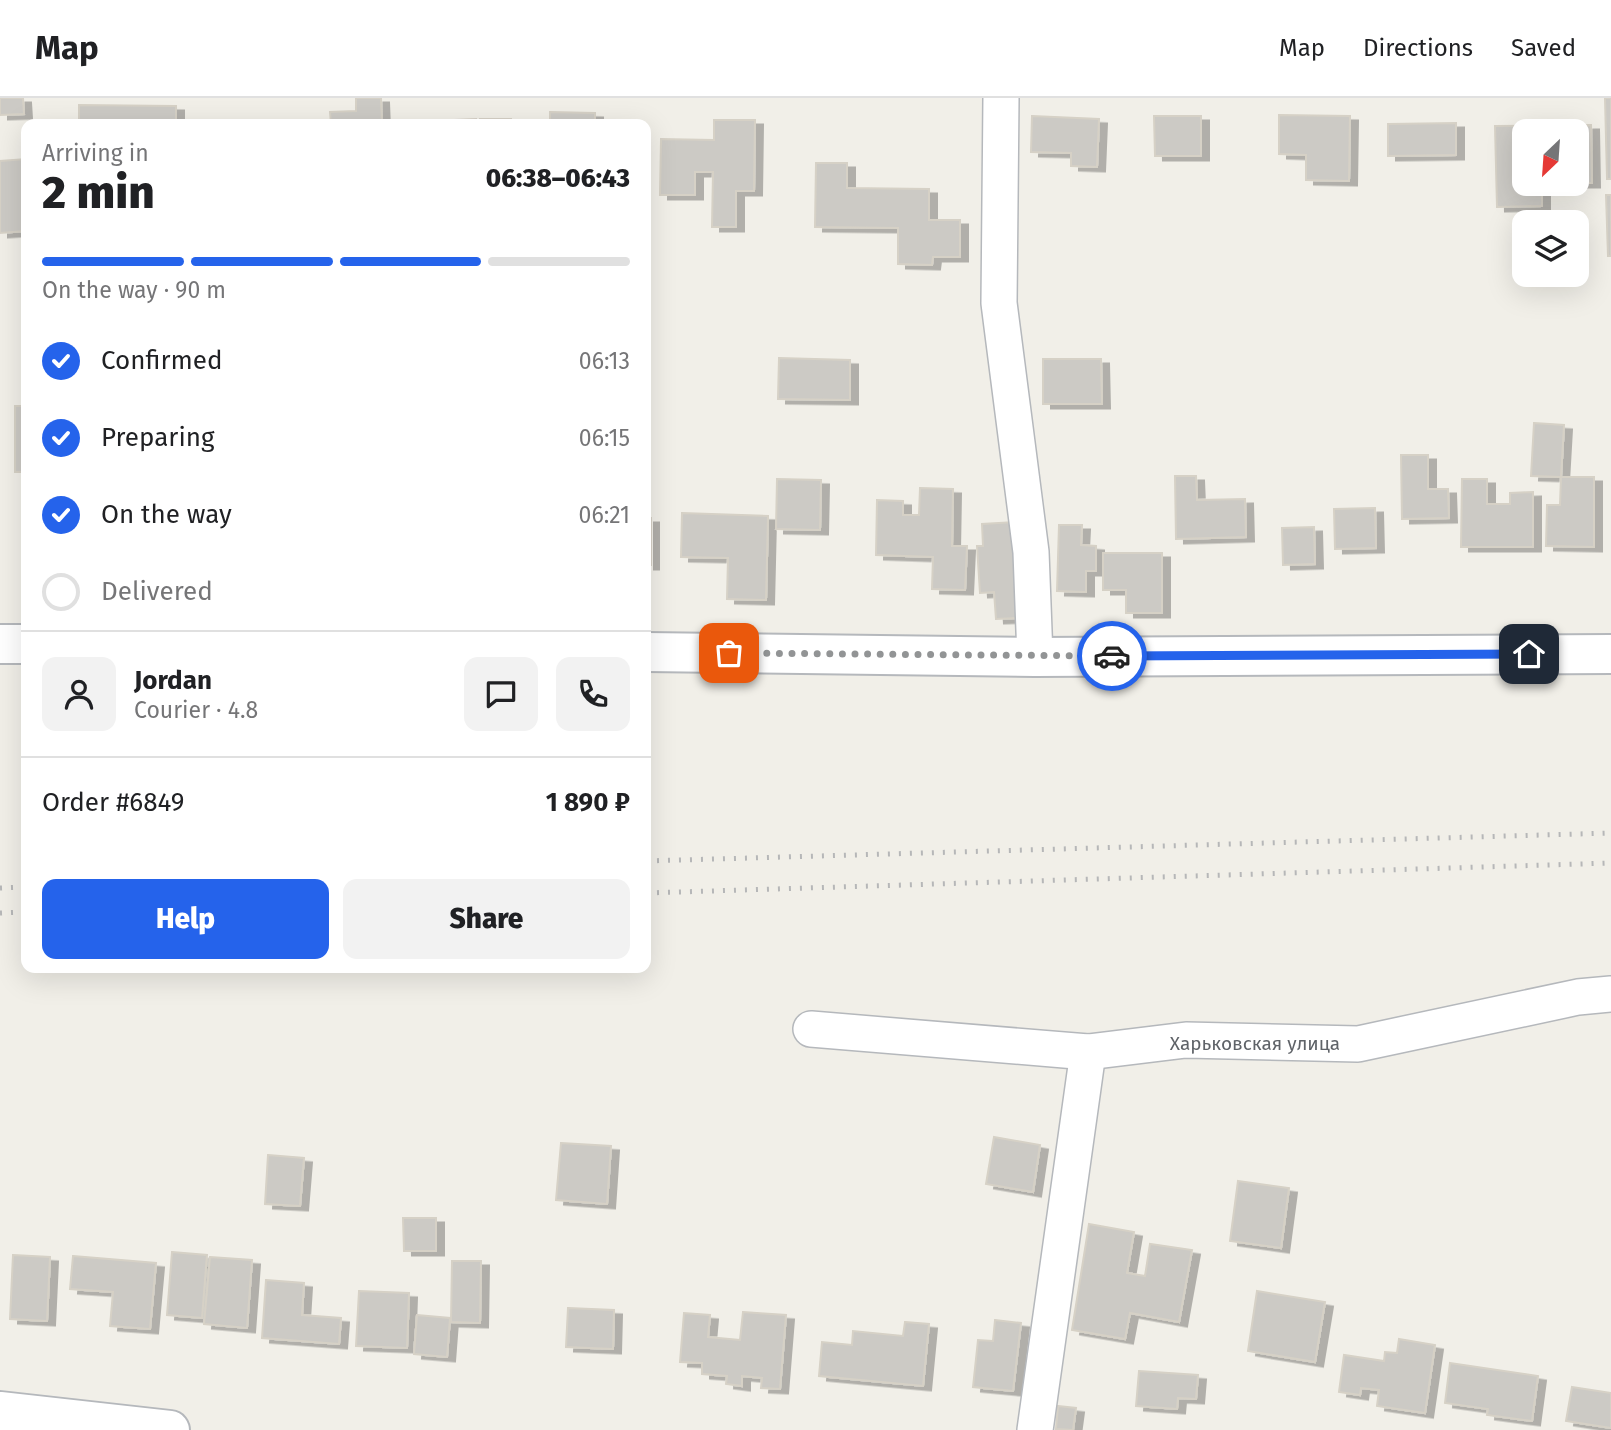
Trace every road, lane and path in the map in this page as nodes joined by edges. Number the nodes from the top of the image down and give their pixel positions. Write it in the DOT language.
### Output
graph roads {
  1 [pos="1001,98"];
  2 [pos="0,644"];
  3 [pos="21,644"];
  4 [pos="651,652"];
  5 [pos="1611,654"];
  6 [pos="1035,657"];
  7 [pos="1611,994"];
  8 [pos="811,1029"];
  9 [pos="1088,1052"];
  10 [pos="0,1411"];
  11 [pos="170,1430"];
  12 [pos="1035,1430"];
  1 -- 6 [label="street"];
  2 -- 3 [label="street"];
  4 -- 6 [label="street"];
  5 -- 6 [label="street"];
  7 -- 9 [label="street, Харьковская улица"];
  8 -- 9 [label="street, Харьковская улица"];
  9 -- 12 [label="street"];
  10 -- 11 [label="street"];
}
